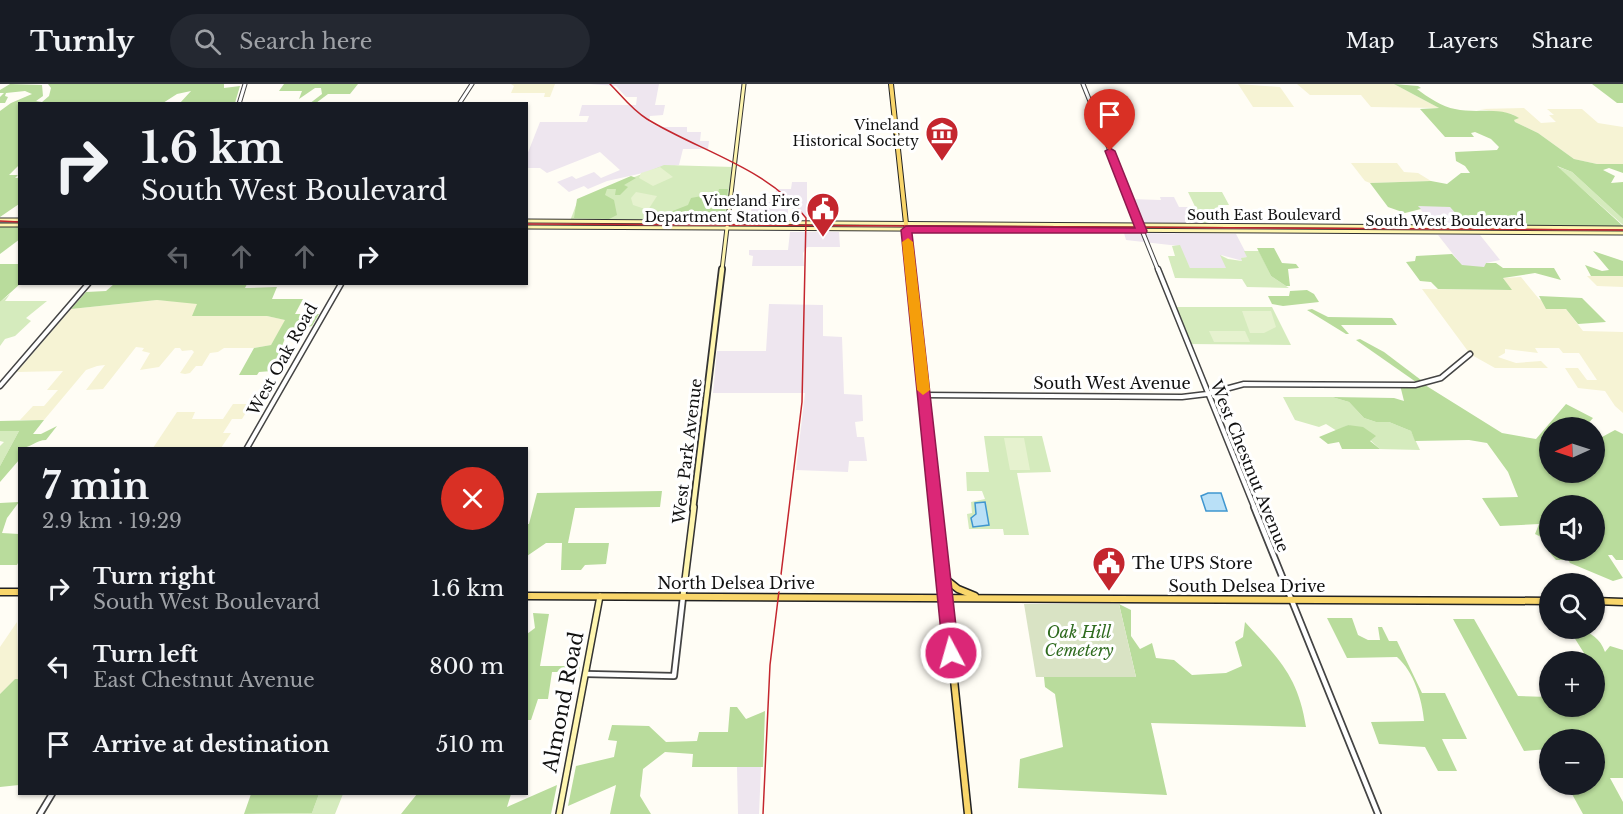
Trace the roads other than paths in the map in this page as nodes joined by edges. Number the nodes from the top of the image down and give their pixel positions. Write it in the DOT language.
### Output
graph roads {
  1 [pos="245,84"];
  2 [pos="472,84"];
  3 [pos="744,84"];
  4 [pos="891,84"];
  5 [pos="1083,84"];
  6 [pos="240,102"];
  7 [pos="460,102"];
  8 [pos="0,219"];
  9 [pos="18,220"];
  10 [pos="528,221"];
  11 [pos="570,221"];
  12 [pos="906,223"];
  13 [pos="0,225"];
  14 [pos="18,225"];
  15 [pos="727,225"];
  16 [pos="1406,226"];
  17 [pos="528,227"];
  18 [pos="1140,227"];
  19 [pos="569,228"];
  20 [pos="1623,228"];
  21 [pos="906,230"];
  22 [pos="1410,232"];
  23 [pos="1623,233"];
  24 [pos="87,285"];
  25 [pos="340,285"];
  26 [pos="1470,354"];
  27 [pos="0,386"];
  28 [pos="1207,394"];
  29 [pos="924,395"];
  30 [pos="248,447"];
  31 [pos="943,577"];
  32 [pos="0,592"];
  33 [pos="18,592"];
  34 [pos="528,596"];
  35 [pos="600,596"];
  36 [pos="683,596"];
  37 [pos="945,598"];
  38 [pos="983,598"];
  39 [pos="1291,599"];
  40 [pos="1539,601"];
  41 [pos="1605,601"];
  42 [pos="1623,602"];
  43 [pos="585,674"];
  44 [pos="51,795"];
  45 [pos="40,814"];
  46 [pos="559,814"];
  47 [pos="968,814"];
  48 [pos="1377,814"];
  1 -- 6 [label="street"];
  2 -- 7 [label="street"];
  3 -- 15 [label="main road, West Park Avenue"];
  4 -- 12 [label="main road"];
  5 -- 18 [label="street, West Chestnut Avenue"];
  8 -- 9 [label="main road"];
  10 -- 11 [label="main road"];
  11 -- 15 [label="main road"];
  11 -- 19 [label="main road"];
  12 -- 15 [label="main road, South East Boulevard"];
  12 -- 18 [label="main road, South East Boulevard"];
  12 -- 21 [label="main road"];
  13 -- 14 [label="main road"];
  15 -- 19 [label="main road"];
  15 -- 21 [label="main road, South West Boulevard"];
  15 -- 36 [label="main road, West Park Avenue"];
  16 -- 18 [label="main road, South East Boulevard"];
  16 -- 20 [label="main road, South East Boulevard"];
  16 -- 22 [label="main road"];
  17 -- 19 [label="main road"];
  18 -- 21 [label="main road, South West Boulevard"];
  18 -- 22 [label="main road, South West Boulevard"];
  18 -- 28 [label="street, West Chestnut Avenue"];
  21 -- 29 [label="main road"];
  22 -- 23 [label="main road, South West Boulevard"];
  24 -- 27 [label="street"];
  25 -- 30 [label="street, West Oak Road"];
  26 -- 28 [label="street, South West Avenue"];
  28 -- 29 [label="street, South West Avenue"];
  28 -- 39 [label="street, West Chestnut Avenue"];
  29 -- 31 [label="main road"];
  31 -- 37 [label="main road"];
  31 -- 38 [label="main road"];
  32 -- 33 [label="main road"];
  34 -- 35 [label="main road, North Delsea Drive"];
  35 -- 36 [label="main road, North Delsea Drive"];
  35 -- 43 [label="main road, Almond Road"];
  36 -- 37 [label="main road, North Delsea Drive"];
  36 -- 43 [label="street, West Park Avenue"];
  37 -- 38 [label="main road, South Delsea Drive"];
  37 -- 47 [label="main road"];
  38 -- 39 [label="main road, South Delsea Drive"];
  39 -- 40 [label="main road, South Delsea Drive"];
  39 -- 48 [label="street, West Chestnut Avenue"];
  41 -- 42 [label="main road"];
  43 -- 46 [label="main road, Almond Road"];
  44 -- 45 [label="street"];
}
